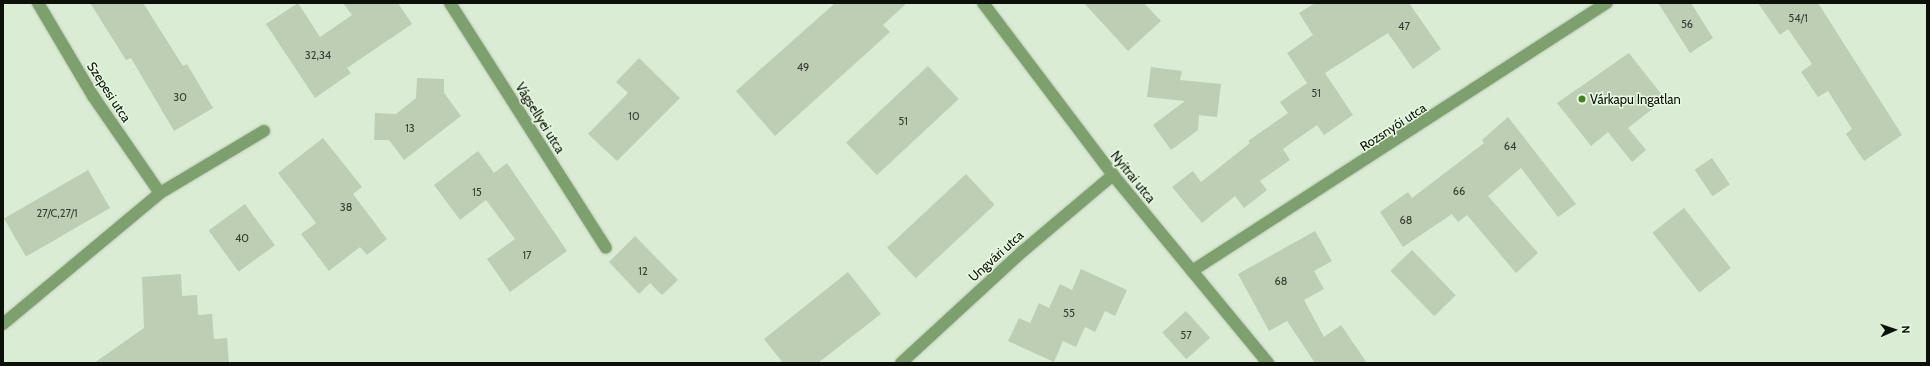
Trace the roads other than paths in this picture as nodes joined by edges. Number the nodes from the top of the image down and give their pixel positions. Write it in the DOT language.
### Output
graph roads {
  1 [pos="38,3"];
  2 [pos="450,3"];
  3 [pos="983,3"];
  4 [pos="1607,3"];
  5 [pos="264,131"];
  6 [pos="1113,175"];
  7 [pos="160,193"];
  8 [pos="606,248"];
  9 [pos="1192,272"];
  10 [pos="3,324"];
  11 [pos="901,363"];
  12 [pos="1268,363"];
  1 -- 7 [label="street, Szepesi utca"];
  2 -- 8 [label="street, Vágsellyei utca"];
  3 -- 6 [label="street, Nyitrai utca"];
  4 -- 9 [label="street, Rozsnyói utca"];
  5 -- 7 [label="street"];
  6 -- 9 [label="street, Nyitrai utca"];
  6 -- 11 [label="street, Ungvári utca"];
  7 -- 10 [label="street"];
  9 -- 12 [label="street, Nyitrai utca"];
}
